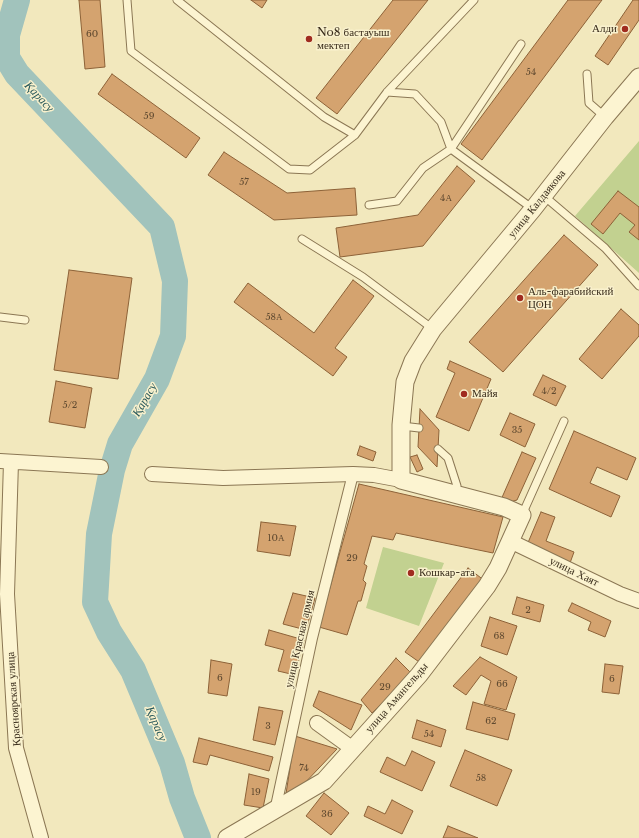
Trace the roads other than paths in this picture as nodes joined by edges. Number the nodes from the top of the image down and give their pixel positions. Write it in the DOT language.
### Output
graph roads {
  1 [pos="127,0"];
  2 [pos="177,0"];
  3 [pos="474,0"];
  4 [pos="521,44"];
  5 [pos="587,74"];
  6 [pos="639,77"];
  7 [pos="387,92"];
  8 [pos="605,117"];
  9 [pos="354,135"];
  10 [pos="451,149"];
  11 [pos="544,196"];
  12 [pos="369,205"];
  13 [pos="533,210"];
  14 [pos="302,239"];
  15 [pos="639,286"];
  16 [pos="0,317"];
  17 [pos="25,320"];
  18 [pos="433,329"];
  19 [pos="564,421"];
  20 [pos="401,425"];
  21 [pos="419,428"];
  22 [pos="438,448"];
  23 [pos="6,462"];
  24 [pos="101,467"];
  25 [pos="152,474"];
  26 [pos="353,474"];
  27 [pos="401,480"];
  28 [pos="455,493"];
  29 [pos="522,515"];
  30 [pos="510,541"];
  31 [pos="4,596"];
  32 [pos="639,601"];
  33 [pos="318,723"];
  34 [pos="353,749"];
  35 [pos="275,811"];
  36 [pos="41,838"];
  37 [pos="227,838"];
  1 -- 9 [label="lane"];
  2 -- 9 [label="lane"];
  3 -- 7 [label="lane"];
  4 -- 10 [label="lane"];
  5 -- 8 [label="lane"];
  6 -- 8 [label="street, улица Калдаякова"];
  7 -- 9 [label="lane"];
  7 -- 10 [label="lane"];
  8 -- 11 [label="street, улица Калдаякова"];
  10 -- 12 [label="lane"];
  10 -- 13 [label="lane"];
  11 -- 13 [label="street, улица Калдаякова"];
  11 -- 15 [label="lane"];
  13 -- 18 [label="street, улица Калдаякова"];
  14 -- 18 [label="lane"];
  16 -- 17 [label="lane"];
  18 -- 20 [label="street, улица Калдаякова"];
  19 -- 29 [label="lane"];
  20 -- 21 [label="lane"];
  20 -- 27 [label="street, улица Калдаякова"];
  22 -- 28 [label="lane"];
  23 -- 24 [label="street, Красноярская улица"];
  23 -- 31 [label="street, Красноярская улица"];
  25 -- 26 [label="street"];
  26 -- 27 [label="street"];
  26 -- 35 [label="street, улица Красная армия"];
  27 -- 28 [label="street"];
  28 -- 29 [label="street"];
  29 -- 30 [label="street, улица Амангельды"];
  30 -- 32 [label="street, улица Хаят"];
  30 -- 34 [label="street, улица Амангельды"];
  31 -- 36 [label="street, Красноярская улица"];
  33 -- 34 [label="street"];
  34 -- 35 [label="street, улица Амангельды"];
  35 -- 37 [label="street, улица Амангельды"];
}
